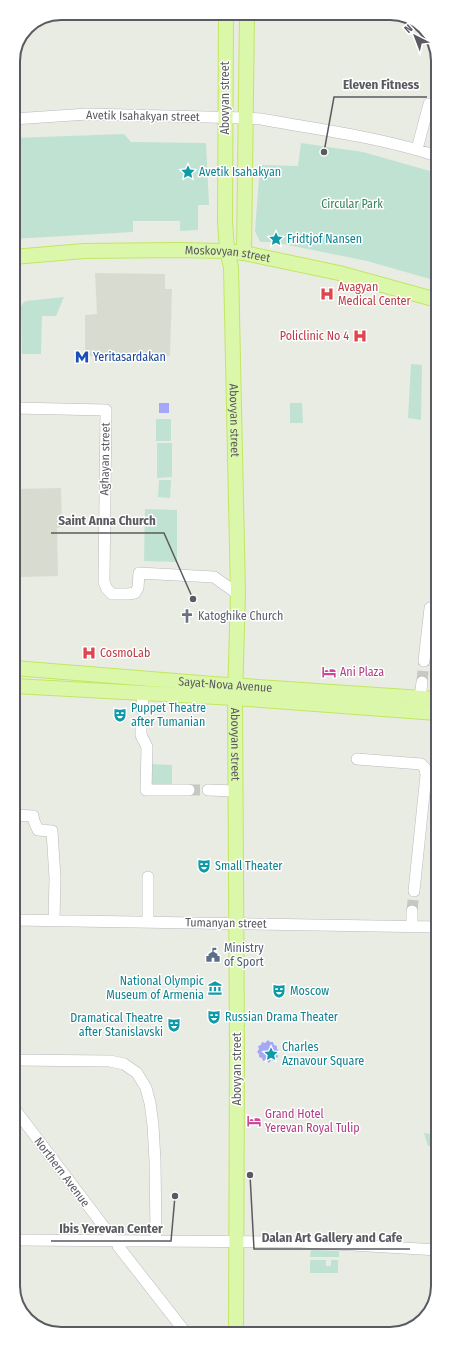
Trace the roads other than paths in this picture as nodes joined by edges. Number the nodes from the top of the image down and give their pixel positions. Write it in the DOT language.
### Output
graph roads {
  1 [pos="226,20"];
  2 [pos="247,20"];
  3 [pos="431,104"];
  4 [pos="225,117"];
  5 [pos="246,118"];
  6 [pos="20,119"];
  7 [pos="417,149"];
  8 [pos="431,154"];
  9 [pos="227,251"];
  10 [pos="244,253"];
  11 [pos="20,256"];
  12 [pos="431,298"];
  13 [pos="20,408"];
  14 [pos="238,594"];
  15 [pos="431,608"];
  16 [pos="424,662"];
  17 [pos="20,669"];
  18 [pos="422,682"];
  19 [pos="20,686"];
  20 [pos="235,692"];
  21 [pos="143,693"];
  22 [pos="420,698"];
  23 [pos="431,699"];
  24 [pos="142,710"];
  25 [pos="431,712"];
  26 [pos="141,725"];
  27 [pos="357,759"];
  28 [pos="189,790"];
  29 [pos="208,790"];
  30 [pos="236,791"];
  31 [pos="20,815"];
  32 [pos="148,877"];
  33 [pos="414,892"];
  34 [pos="412,911"];
  35 [pos="20,920"];
  36 [pos="54,920"];
  37 [pos="148,922"];
  38 [pos="236,924"];
  39 [pos="412,927"];
  40 [pos="431,927"];
  41 [pos="20,1060"];
  42 [pos="20,1116"];
  43 [pos="156,1234"];
  44 [pos="111,1236"];
  45 [pos="20,1240"];
  46 [pos="145,1241"];
  47 [pos="165,1241"];
  48 [pos="237,1241"];
  49 [pos="118,1246"];
  50 [pos="431,1250"];
  51 [pos="181,1327"];
  52 [pos="236,1327"];
  1 -- 4 [label="main road, Abovyan street"];
  2 -- 5 [label="main road, Abovyan street"];
  3 -- 7 [label="street"];
  4 -- 5 [label="street, Avetik Isahakyan street"];
  4 -- 6 [label="street, Avetik Isahakyan street"];
  4 -- 9 [label="main road, Abovyan street"];
  5 -- 7 [label="street, Avetik Isahakyan street"];
  5 -- 10 [label="main road, Abovyan street"];
  7 -- 8 [label="street, Avetik Isahakyan street"];
  9 -- 10 [label="main road, Moskovyan street"];
  9 -- 11 [label="main road, Moskovyan street"];
  9 -- 14 [label="main road, Abovyan street"];
  10 -- 12 [label="main road, Moskovyan street"];
  13 -- 14 [label="street, Aghayan street"];
  14 -- 20 [label="main road, Abovyan street"];
  15 -- 16 [label="street"];
  17 -- 20 [label="main road, Sayat-Nova Avenue"];
  18 -- 22 [label="street"];
  19 -- 21 [label="main road, Sayat-Nova Avenue"];
  20 -- 21 [label="main road, Sayat-Nova Avenue"];
  20 -- 22 [label="main road, Sayat-Nova Avenue"];
  20 -- 25 [label="main road, Sayat-Nova Avenue"];
  20 -- 30 [label="main road, Abovyan street"];
  21 -- 24 [label="street"];
  22 -- 23 [label="main road, Sayat-Nova Avenue"];
  26 -- 28 [label="street"];
  27 -- 33 [label="street"];
  29 -- 30 [label="street"];
  30 -- 38 [label="main road, Abovyan street"];
  31 -- 36 [label="street"];
  32 -- 37 [label="street"];
  34 -- 39 [label="street"];
  35 -- 36 [label="street, Tumanyan street"];
  36 -- 37 [label="street, Tumanyan street"];
  37 -- 38 [label="street, Tumanyan street"];
  38 -- 39 [label="street, Tumanyan street"];
  38 -- 48 [label="main road, Abovyan street"];
  39 -- 40 [label="street, Tumanyan street"];
  41 -- 43 [label="street"];
  42 -- 44 [label="street, Northern Avenue"];
  43 -- 46 [label="street"];
  43 -- 47 [label="street"];
  45 -- 46 [label="street"];
  46 -- 47 [label="street"];
  47 -- 48 [label="street"];
  48 -- 50 [label="street"];
  48 -- 52 [label="main road, Abovyan street"];
  49 -- 51 [label="street"];
}
